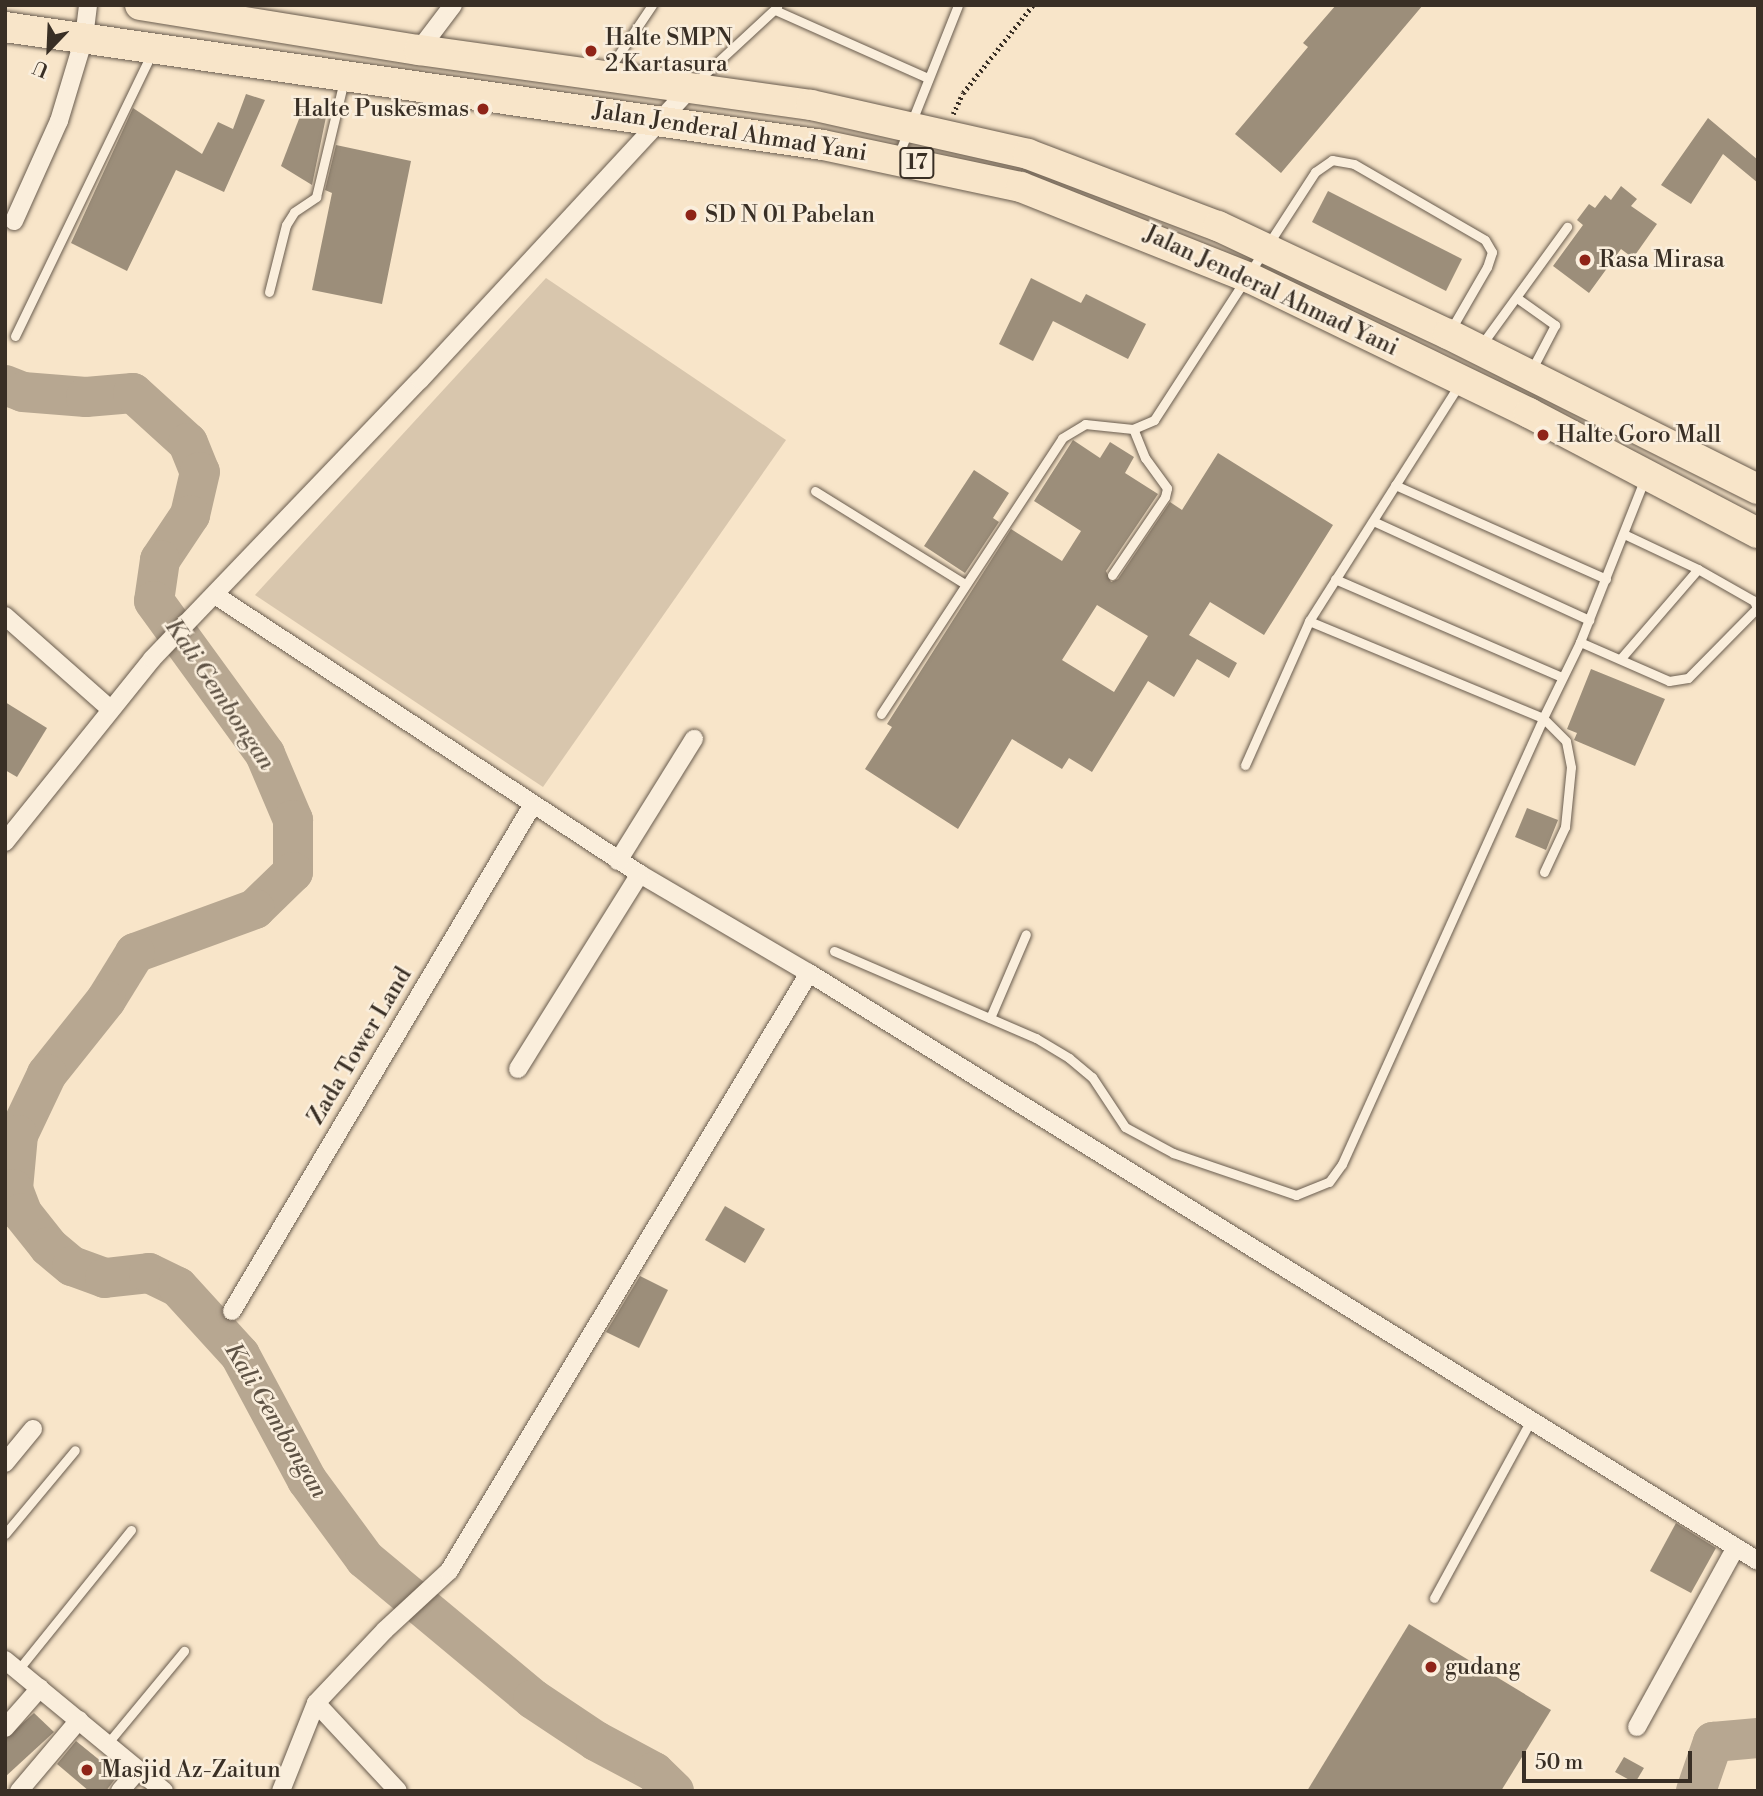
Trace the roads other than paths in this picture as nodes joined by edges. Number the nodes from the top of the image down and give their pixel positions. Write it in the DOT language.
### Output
graph roads {
  1 [pos="88,5"];
  2 [pos="140,5"];
  3 [pos="453,5"];
  4 [pos="653,5"];
  5 [pos="958,5"];
  6 [pos="777,7"];
  7 [pos="5,27"];
  8 [pos="84,38"];
  9 [pos="154,48"];
  10 [pos="419,50"];
  11 [pos="345,75"];
  12 [pos="604,77"];
  13 [pos="928,78"];
  14 [pos="689,89"];
  15 [pos="658,120"];
  16 [pos="908,125"];
  17 [pos="897,158"];
  18 [pos="14,221"];
  19 [pos="1567,227"];
  20 [pos="1267,249"];
  21 [pos="1250,278"];
  22 [pos="269,292"];
  23 [pos="1517,298"];
  24 [pos="1448,334"];
  25 [pos="15,336"];
  26 [pos="1479,349"];
  27 [pos="1529,373"];
  28 [pos="1462,380"];
  29 [pos="1133,429"];
  30 [pos="1646,476"];
  31 [pos="1395,485"];
  32 [pos="1758,489"];
  33 [pos="815,491"];
  34 [pos="1373,521"];
  35 [pos="1758,533"];
  36 [pos="1624,534"];
  37 [pos="1698,569"];
  38 [pos="1112,575"];
  39 [pos="1335,579"];
  40 [pos="1606,579"];
  41 [pos="965,584"];
  42 [pos="215,595"];
  43 [pos="5,616"];
  44 [pos="1589,620"];
  45 [pos="1310,621"];
  46 [pos="1580,642"];
  47 [pos="1622,657"];
  48 [pos="1561,677"];
  49 [pos="109,708"];
  50 [pos="881,714"];
  51 [pos="1543,718"];
  52 [pos="694,739"];
  53 [pos="1245,765"];
  54 [pos="532,806"];
  55 [pos="5,842"];
  56 [pos="618,860"];
  57 [pos="1544,872"];
  58 [pos="640,874"];
  59 [pos="1026,934"];
  60 [pos="834,951"];
  61 [pos="809,973"];
  62 [pos="990,1018"];
  63 [pos="518,1069"];
  64 [pos="232,1311"];
  65 [pos="1530,1422"];
  66 [pos="33,1429"];
  67 [pos="75,1450"];
  68 [pos="5,1463"];
  69 [pos="131,1530"];
  70 [pos="5,1534"];
  71 [pos="1736,1548"];
  72 [pos="1758,1561"];
  73 [pos="1434,1598"];
  74 [pos="184,1651"];
  75 [pos="11,1665"];
  76 [pos="40,1688"];
  77 [pos="316,1703"];
  78 [pos="79,1720"];
  79 [pos="1637,1727"];
  80 [pos="5,1728"];
  81 [pos="107,1744"];
  82 [pos="138,1770"];
  83 [pos="19,1791"];
  84 [pos="120,1791"];
  85 [pos="164,1791"];
  86 [pos="281,1791"];
  87 [pos="398,1791"];
  1 -- 8 [label="street"];
  2 -- 10 [label="highway, Jalan Jenderal Ahmad Yani / 17"];
  3 -- 10 [label="street"];
  4 -- 12 [label="lane"];
  5 -- 13 [label="lane"];
  6 -- 13 [label="lane"];
  6 -- 14 [label="lane"];
  7 -- 8 [label="highway, Jalan Jenderal Ahmad Yani / 17"];
  8 -- 9 [label="highway, Jalan Jenderal Ahmad Yani / 17"];
  8 -- 18 [label="street"];
  9 -- 11 [label="highway, Jalan Jenderal Ahmad Yani / 17"];
  9 -- 25 [label="lane"];
  10 -- 12 [label="highway, Jalan Jenderal Ahmad Yani / 17"];
  11 -- 15 [label="highway, Jalan Jenderal Ahmad Yani / 17"];
  11 -- 22 [label="lane"];
  12 -- 14 [label="highway, Jalan Jenderal Ahmad Yani / 17"];
  13 -- 16 [label="lane"];
  14 -- 15 [label="street"];
  14 -- 16 [label="highway, Jalan Jenderal Ahmad Yani / 17"];
  15 -- 17 [label="highway, Jalan Jenderal Ahmad Yani / 17"];
  15 -- 42 [label="street"];
  16 -- 17 [label="lane"];
  16 -- 20 [label="highway, Jalan Jenderal Ahmad Yani / 17"];
  17 -- 21 [label="highway, Jalan Jenderal Ahmad Yani / 17"];
  19 -- 23 [label="lane"];
  20 -- 21 [label="lane"];
  20 -- 24 [label="highway, Jalan Jenderal Ahmad Yani / 17"];
  20 -- 24 [label="lane"];
  21 -- 28 [label="highway, Jalan Jenderal Ahmad Yani / 17"];
  21 -- 29 [label="lane"];
  23 -- 26 [label="lane"];
  23 -- 27 [label="lane"];
  24 -- 26 [label="highway, Jalan Jenderal Ahmad Yani / 17"];
  26 -- 27 [label="highway, Jalan Jenderal Ahmad Yani / 17"];
  27 -- 32 [label="highway, Jalan Jenderal Ahmad Yani / 17"];
  28 -- 30 [label="highway, Jalan Jenderal Ahmad Yani / 17"];
  28 -- 31 [label="lane"];
  29 -- 38 [label="lane"];
  29 -- 41 [label="lane"];
  30 -- 35 [label="highway, Jalan Jenderal Ahmad Yani / 17"];
  30 -- 36 [label="lane"];
  31 -- 34 [label="lane"];
  31 -- 40 [label="lane"];
  33 -- 41 [label="lane"];
  34 -- 39 [label="lane"];
  34 -- 44 [label="lane"];
  36 -- 37 [label="lane"];
  36 -- 40 [label="lane"];
  37 -- 47 [label="lane"];
  37 -- 47 [label="lane"];
  39 -- 45 [label="lane"];
  39 -- 48 [label="lane"];
  40 -- 44 [label="lane"];
  41 -- 50 [label="lane"];
  42 -- 49 [label="street"];
  42 -- 54 [label="street"];
  43 -- 49 [label="street"];
  44 -- 46 [label="lane"];
  45 -- 51 [label="lane"];
  45 -- 53 [label="lane"];
  46 -- 47 [label="lane"];
  46 -- 48 [label="lane"];
  48 -- 51 [label="lane"];
  49 -- 55 [label="street"];
  51 -- 57 [label="lane"];
  51 -- 62 [label="lane"];
  52 -- 56 [label="street"];
  54 -- 56 [label="street"];
  54 -- 64 [label="street, Zada Tower Land"];
  56 -- 58 [label="street"];
  58 -- 61 [label="street"];
  58 -- 63 [label="street"];
  59 -- 62 [label="lane"];
  60 -- 62 [label="lane"];
  61 -- 65 [label="street"];
  61 -- 77 [label="street"];
  65 -- 71 [label="street"];
  65 -- 73 [label="lane"];
  66 -- 68 [label="street"];
  67 -- 70 [label="lane"];
  69 -- 75 [label="lane"];
  71 -- 72 [label="street"];
  71 -- 79 [label="street"];
  74 -- 81 [label="lane"];
  75 -- 76 [label="street"];
  76 -- 78 [label="street"];
  76 -- 80 [label="street"];
  77 -- 86 [label="street"];
  77 -- 87 [label="street"];
  78 -- 81 [label="street"];
  78 -- 83 [label="street"];
  81 -- 82 [label="street"];
  82 -- 84 [label="street"];
  82 -- 85 [label="street"];
}
